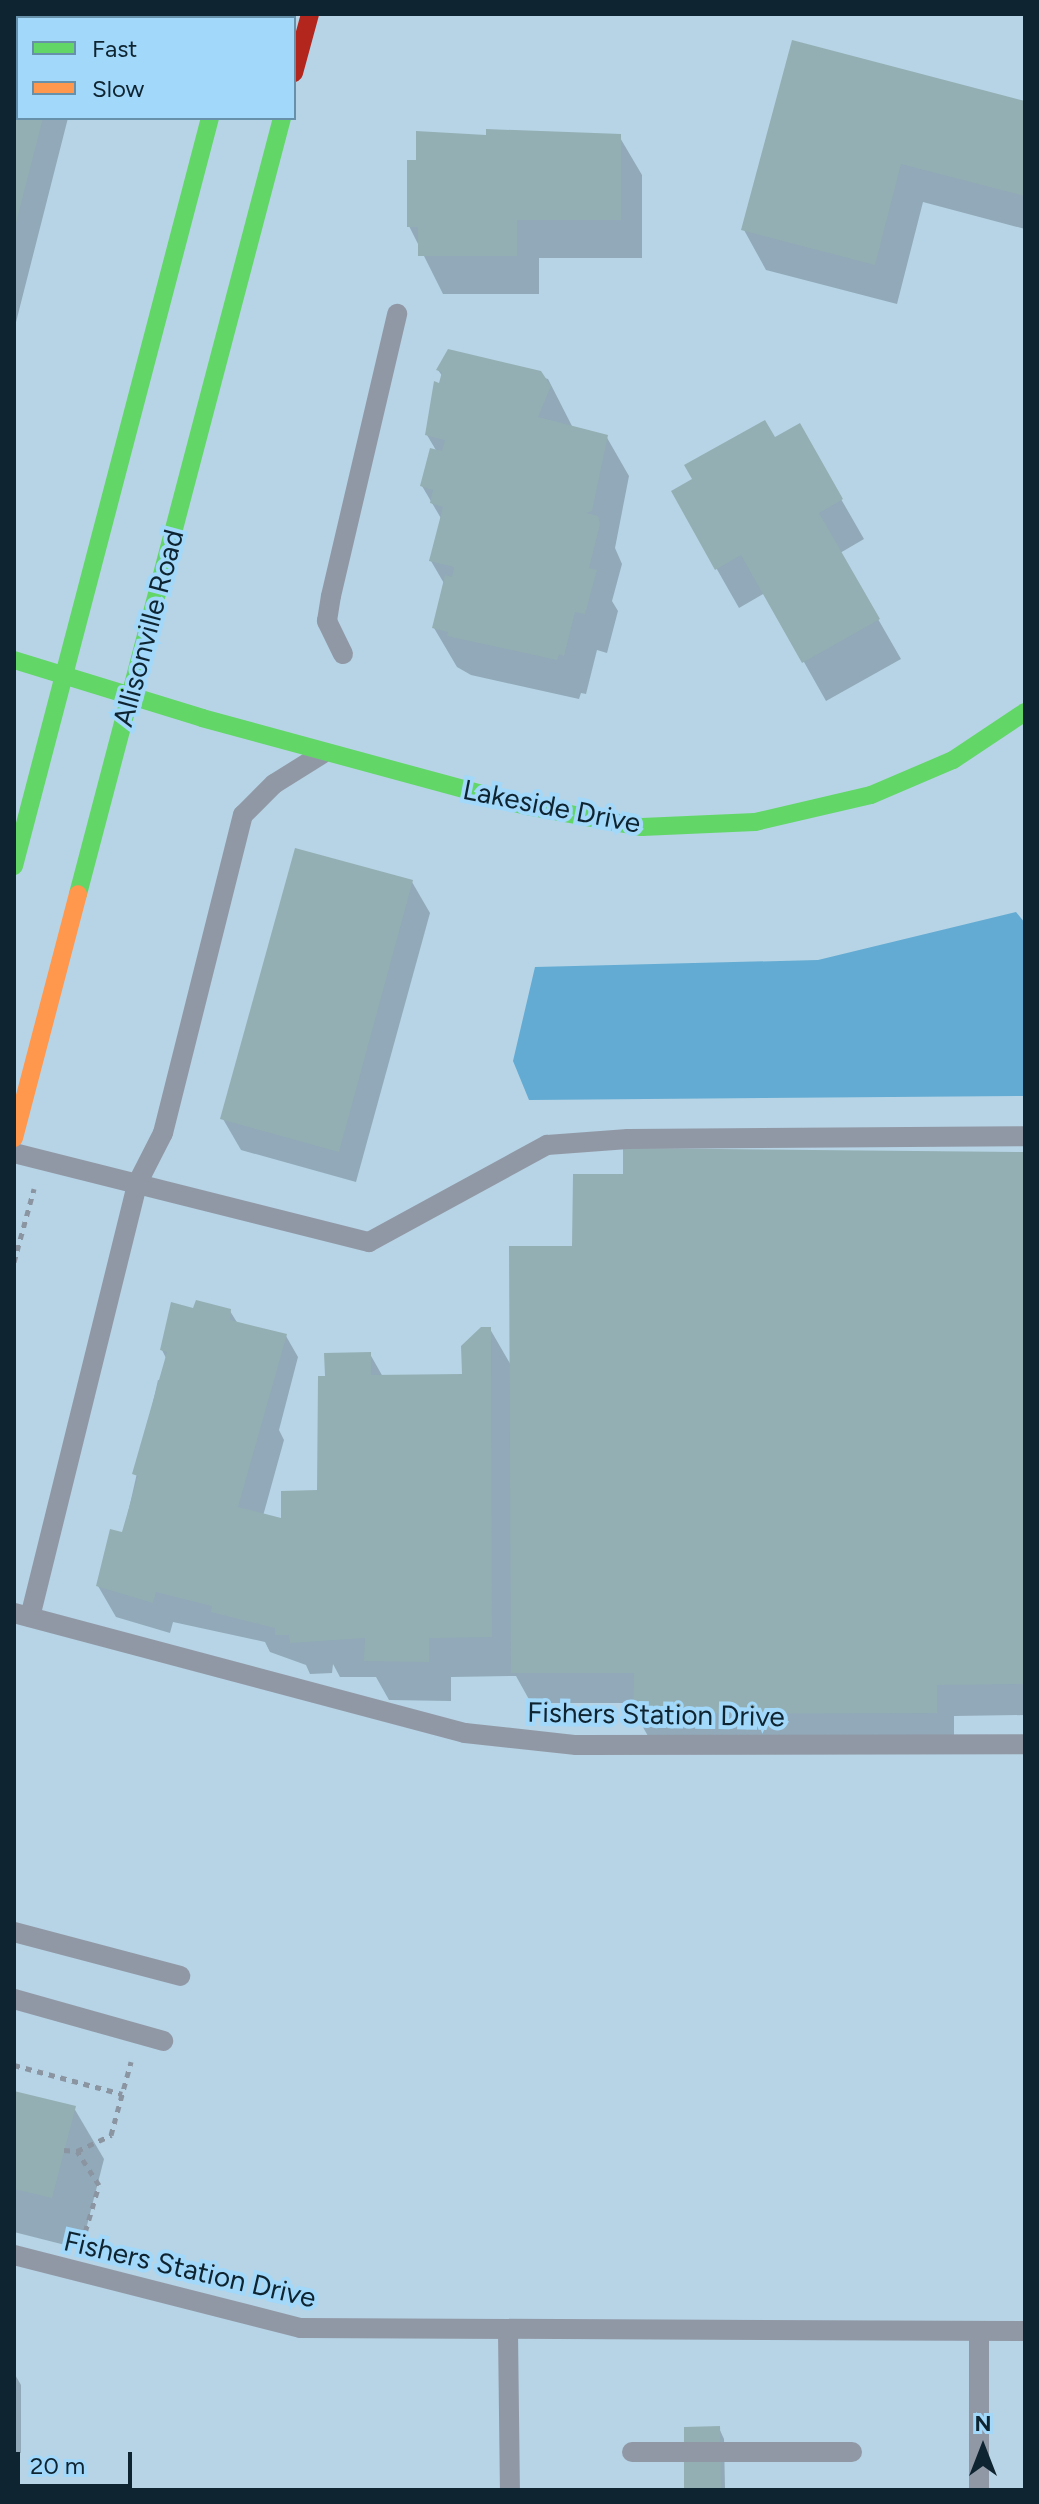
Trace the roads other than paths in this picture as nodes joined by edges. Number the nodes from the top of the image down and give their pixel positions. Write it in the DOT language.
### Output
graph roads {
  1 [pos="310,14"];
  2 [pos="296,66"];
  3 [pos="209,120"];
  4 [pos="281,120"];
  5 [pos="397,314"];
  6 [pos="343,654"];
  7 [pos="14,660"];
  8 [pos="65,674"];
  9 [pos="131,694"];
  10 [pos="1025,712"];
  11 [pos="326,752"];
  12 [pos="14,866"];
  13 [pos="1025,1136"];
  14 [pos="14,1138"];
  15 [pos="14,1153"];
  16 [pos="137,1184"];
  17 [pos="22,1615"];
  18 [pos="1025,1744"];
  19 [pos="14,1932"];
  20 [pos="180,1976"];
  21 [pos="14,1999"];
  22 [pos="163,2041"];
  23 [pos="14,2255"];
  24 [pos="979,2331"];
  25 [pos="1025,2331"];
  26 [pos="508,2332"];
  27 [pos="632,2452"];
  28 [pos="852,2452"];
  29 [pos="510,2490"];
  30 [pos="979,2490"];
  1 -- 2 [label="main road"];
  3 -- 8 [label="main road"];
  4 -- 9 [label="main road, Allisonville Road"];
  5 -- 6 [label="lane"];
  7 -- 8 [label="main road, Lakeside Drive"];
  8 -- 9 [label="main road, Lakeside Drive"];
  8 -- 12 [label="main road"];
  9 -- 11 [label="main road, Lakeside Drive"];
  9 -- 14 [label="main road, Allisonville Road"];
  10 -- 11 [label="main road, Lakeside Drive"];
  11 -- 16 [label="lane"];
  13 -- 16 [label="lane"];
  15 -- 16 [label="lane"];
  16 -- 17 [label="lane"];
  17 -- 18 [label="lane, Fishers Station Drive"];
  19 -- 20 [label="lane"];
  21 -- 22 [label="lane"];
  23 -- 26 [label="lane, Fishers Station Drive"];
  24 -- 25 [label="lane, Fishers Station Drive"];
  24 -- 26 [label="lane, Fishers Station Drive"];
  24 -- 30 [label="lane"];
  26 -- 29 [label="lane"];
  27 -- 28 [label="lane"];
}
